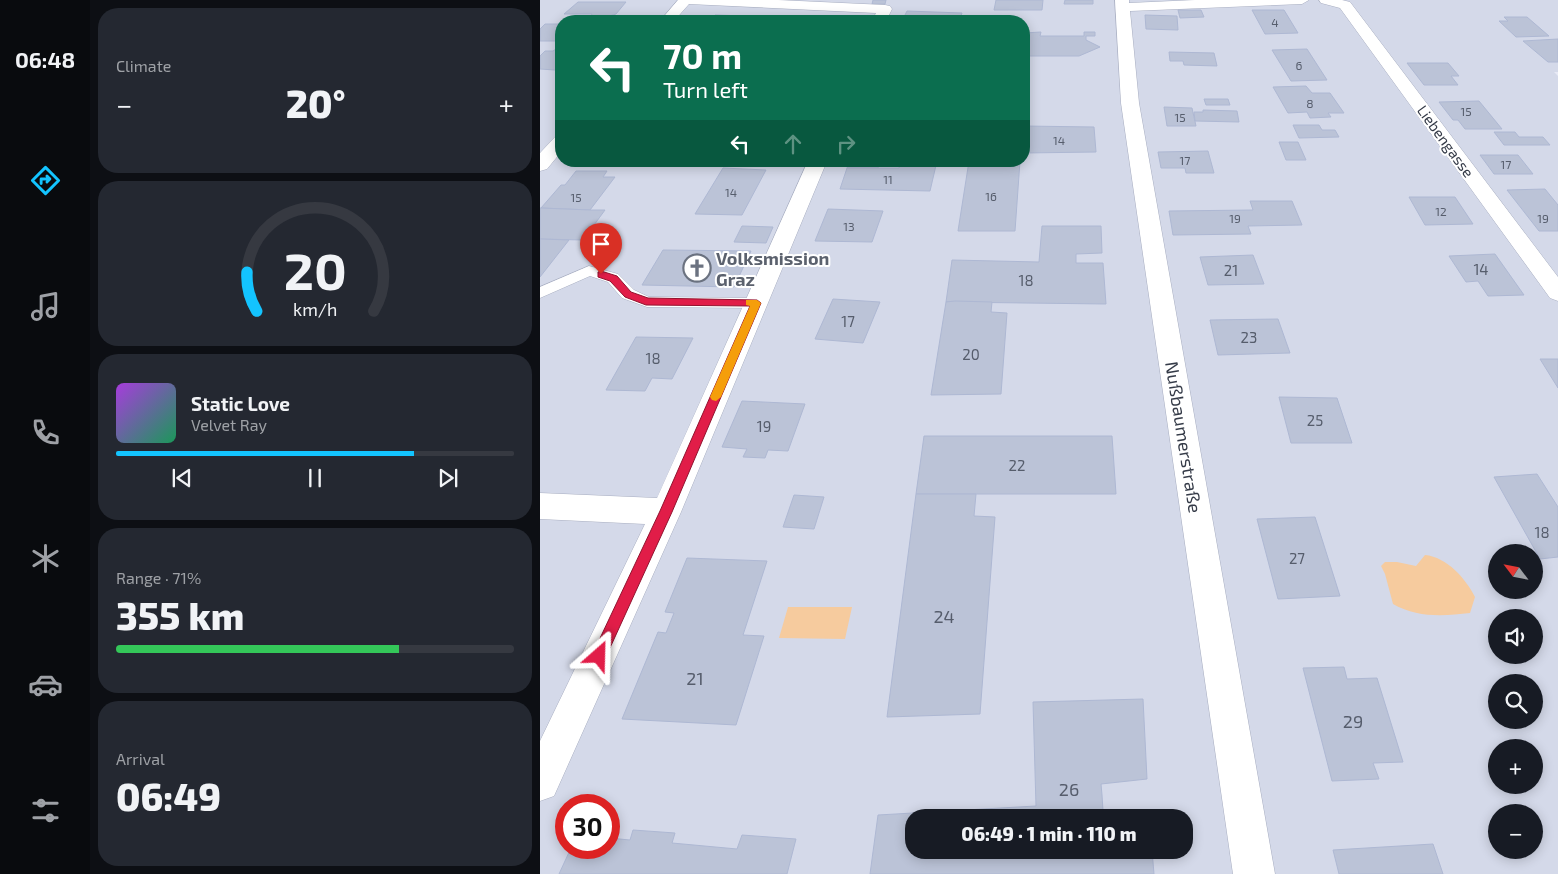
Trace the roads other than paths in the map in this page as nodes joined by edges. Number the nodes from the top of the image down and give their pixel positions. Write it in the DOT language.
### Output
graph roads {
  1 [pos="685,0"];
  2 [pos="1302,0"];
  3 [pos="1326,0"];
  4 [pos="1122,4"];
  5 [pos="672,15"];
  6 [pos="882,15"];
  7 [pos="555,148"];
  8 [pos="540,165"];
  9 [pos="815,167"];
  10 [pos="540,293"];
  11 [pos="1558,293"];
  12 [pos="757,303"];
  13 [pos="540,506"];
  14 [pos="666,512"];
  15 [pos="540,782"];
  16 [pos="1254,874"];
  1 -- 5 [label="street"];
  1 -- 6 [label="street"];
  2 -- 4 [label="street"];
  3 -- 11 [label="street, Liebengasse"];
  4 -- 16 [label="street, Nußbaumerstraße"];
  7 -- 8 [label="street"];
  9 -- 12 [label="street"];
  10 -- 12 [label="lane"];
  12 -- 14 [label="street"];
  13 -- 14 [label="street"];
  14 -- 15 [label="street"];
}
